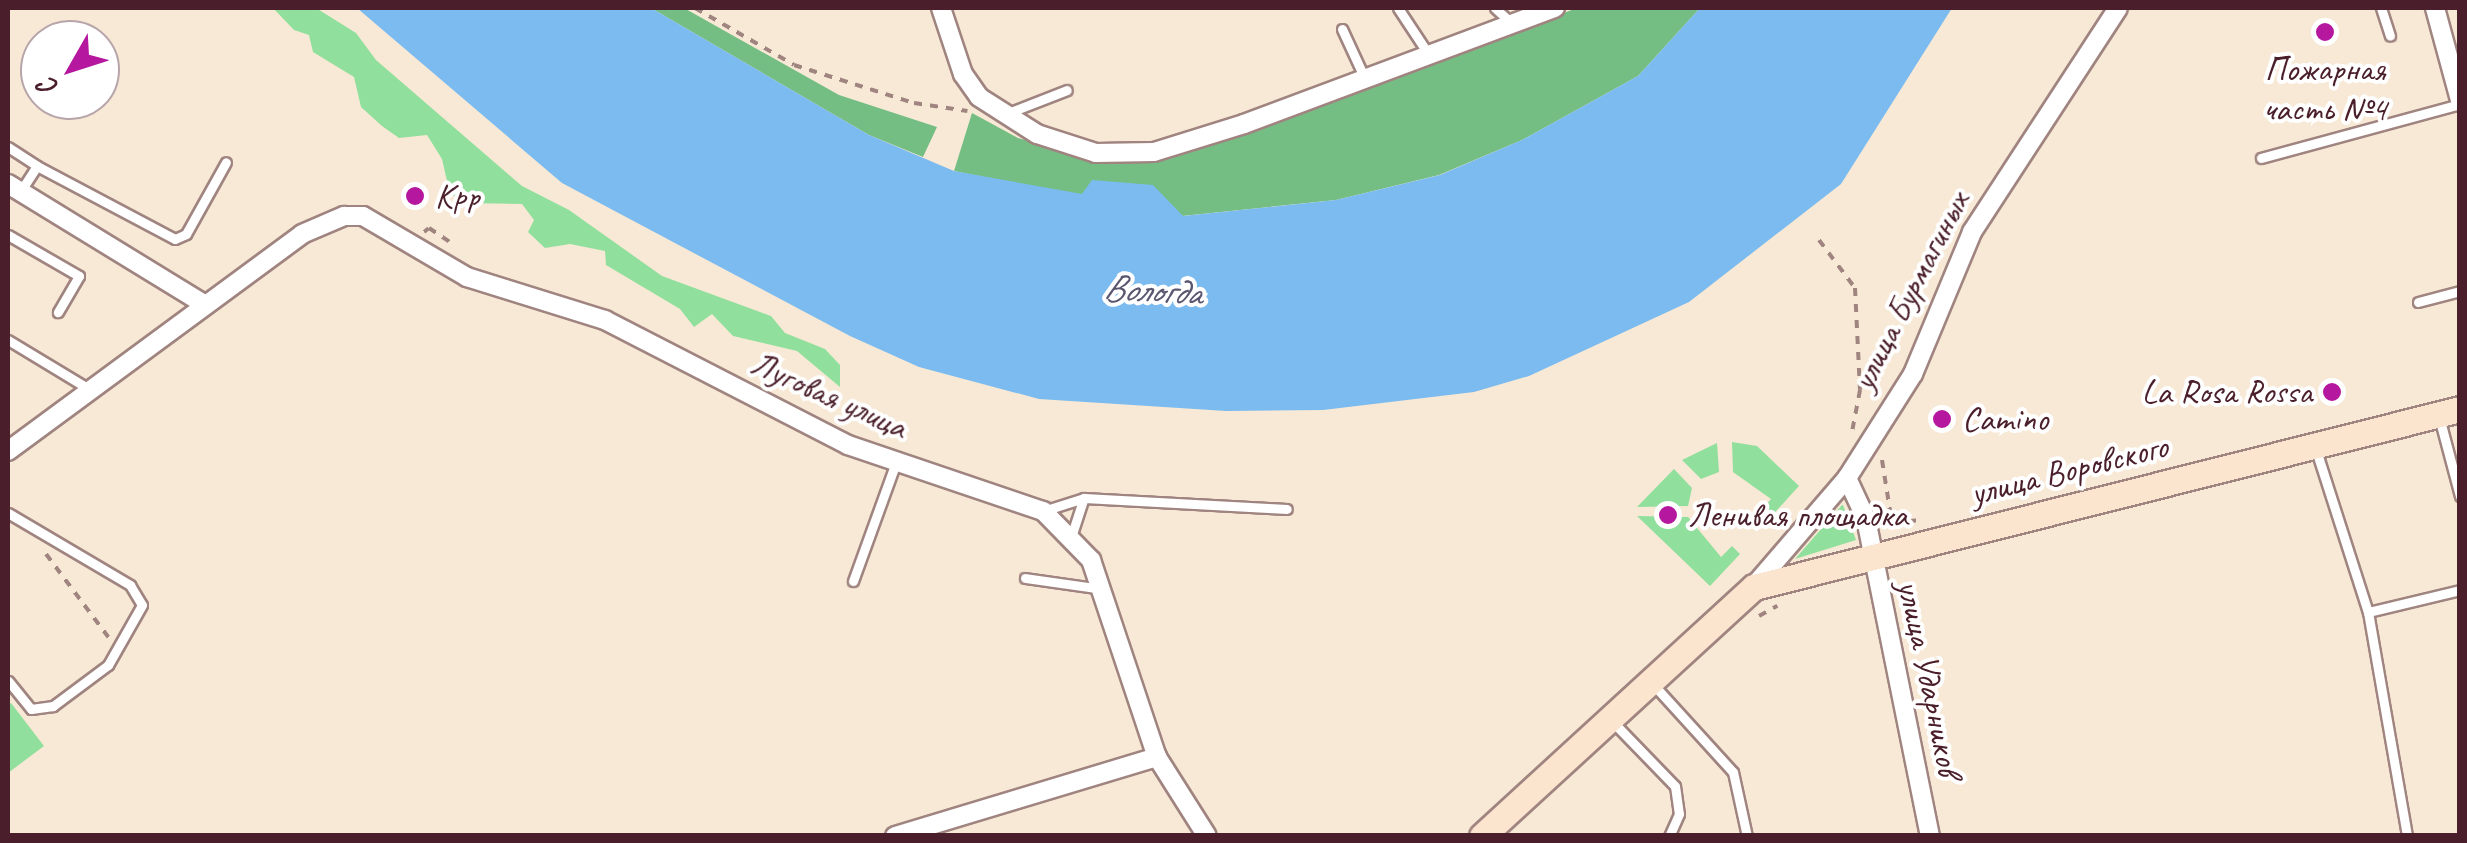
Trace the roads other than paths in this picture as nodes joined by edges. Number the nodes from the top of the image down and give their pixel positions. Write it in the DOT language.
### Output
graph roads {
  1 [pos="941,8"];
  2 [pos="1398,8"];
  3 [pos="1495,8"];
  4 [pos="1554,8"];
  5 [pos="2118,8"];
  6 [pos="2382,8"];
  7 [pos="2435,8"];
  8 [pos="1513,24"];
  9 [pos="1342,29"];
  10 [pos="2390,36"];
  11 [pos="1429,55"];
  12 [pos="1365,79"];
  13 [pos="1066,90"];
  14 [pos="2460,102"];
  15 [pos="1001,116"];
  16 [pos="8,147"];
  17 [pos="2261,158"];
  18 [pos="226,162"];
  19 [pos="37,166"];
  20 [pos="14,188"];
  21 [pos="8,234"];
  22 [pos="2460,291"];
  23 [pos="2418,302"];
  24 [pos="204,304"];
  25 [pos="58,312"];
  26 [pos="8,340"];
  27 [pos="90,390"];
  28 [pos="2449,411"];
  29 [pos="2314,444"];
  30 [pos="8,451"];
  31 [pos="896,462"];
  32 [pos="1848,478"];
  33 [pos="2460,496"];
  34 [pos="1084,498"];
  35 [pos="1287,510"];
  36 [pos="1043,511"];
  37 [pos="8,513"];
  38 [pos="1072,534"];
  39 [pos="1870,557"];
  40 [pos="1025,578"];
  41 [pos="853,581"];
  42 [pos="1754,587"];
  43 [pos="1105,590"];
  44 [pos="2460,590"];
  45 [pos="2368,612"];
  46 [pos="1649,680"];
  47 [pos="8,681"];
  48 [pos="1608,718"];
  49 [pos="1157,757"];
  50 [pos="895,836"];
  51 [pos="1206,836"];
  52 [pos="1482,836"];
  53 [pos="1669,836"];
  54 [pos="1747,836"];
  55 [pos="1930,836"];
  56 [pos="2407,836"];
  1 -- 15 [label="street"];
  2 -- 11 [label="lane"];
  3 -- 8 [label="lane"];
  4 -- 8 [label="street"];
  5 -- 32 [label="street, улица Бурмагиных"];
  6 -- 10 [label="lane"];
  7 -- 14 [label="street"];
  8 -- 11 [label="street"];
  9 -- 12 [label="lane"];
  11 -- 12 [label="street"];
  12 -- 15 [label="street"];
  13 -- 15 [label="lane"];
  14 -- 17 [label="lane"];
  16 -- 19 [label="lane"];
  18 -- 19 [label="lane"];
  19 -- 20 [label="lane"];
  20 -- 24 [label="street"];
  21 -- 25 [label="lane"];
  22 -- 23 [label="lane"];
  24 -- 27 [label="street"];
  24 -- 31 [label="street, Луговая улица"];
  26 -- 27 [label="lane"];
  27 -- 30 [label="street"];
  28 -- 29 [label="street, улица Воровского"];
  28 -- 33 [label="lane"];
  29 -- 39 [label="street, улица Воровского"];
  29 -- 45 [label="lane"];
  31 -- 36 [label="street, Луговая улица"];
  31 -- 41 [label="lane"];
  32 -- 39 [label="street, улица Ударников"];
  32 -- 42 [label="street, улица Бурмагиных"];
  34 -- 35 [label="lane"];
  34 -- 36 [label="lane"];
  34 -- 38 [label="lane"];
  36 -- 38 [label="street, Луговая улица"];
  37 -- 47 [label="lane"];
  38 -- 43 [label="street, Луговая улица"];
  39 -- 42 [label="street, улица Воровского"];
  39 -- 55 [label="street, улица Ударников"];
  40 -- 43 [label="lane"];
  42 -- 46 [label="street, улица Бурмагиных"];
  43 -- 49 [label="street, Луговая улица"];
  44 -- 45 [label="lane"];
  45 -- 56 [label="lane"];
  46 -- 48 [label="street, улица Бурмагиных"];
  46 -- 54 [label="lane"];
  48 -- 52 [label="street, улица Бурмагиных"];
  48 -- 53 [label="lane"];
  49 -- 50 [label="street"];
  49 -- 51 [label="street, Луговая улица"];
}
